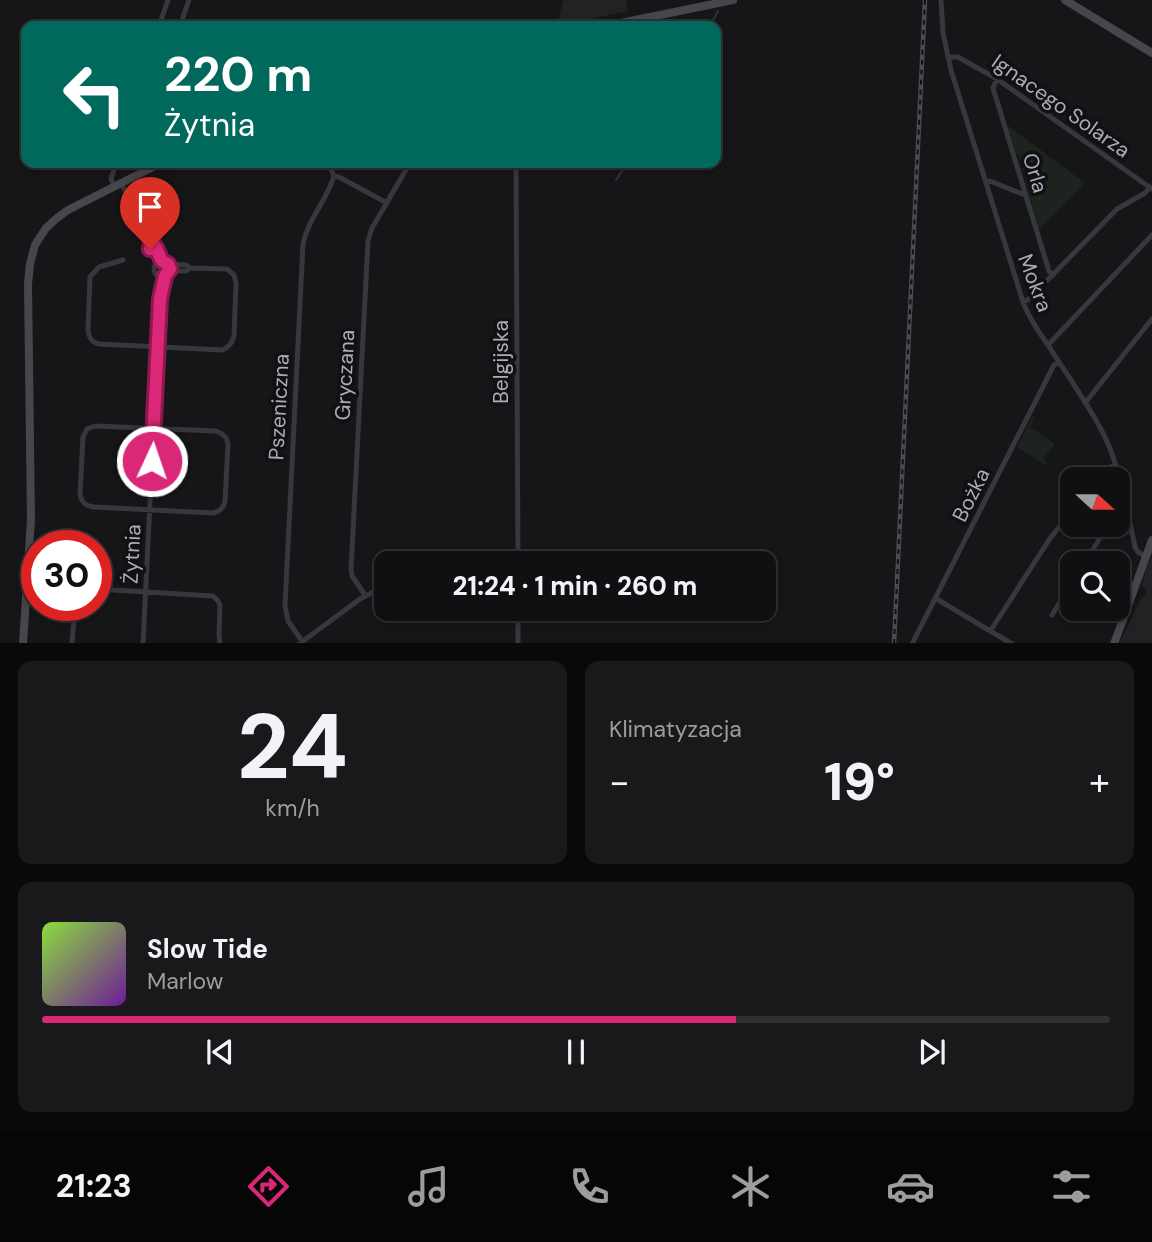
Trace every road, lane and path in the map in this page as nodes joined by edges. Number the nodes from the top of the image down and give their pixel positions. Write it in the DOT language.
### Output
graph roads {
  1 [pos="168,0"];
  2 [pos="188,0"];
  3 [pos="733,0"];
  4 [pos="942,0"];
  5 [pos="1065,0"];
  6 [pos="161,21"];
  7 [pos="182,21"];
  8 [pos="630,21"];
  9 [pos="1152,53"];
  10 [pos="948,57"];
  11 [pos="997,79"];
  12 [pos="114,168"];
  13 [pos="151,168"];
  14 [pos="330,168"];
  15 [pos="407,168"];
  16 [pos="516,168"];
  17 [pos="334,176"];
  18 [pos="986,183"];
  19 [pos="117,185"];
  20 [pos="1151,188"];
  21 [pos="1025,195"];
  22 [pos="387,203"];
  23 [pos="1152,235"];
  24 [pos="123,260"];
  25 [pos="163,268"];
  26 [pos="1053,275"];
  27 [pos="1023,302"];
  28 [pos="1152,320"];
  29 [pos="1048,345"];
  30 [pos="158,347"];
  31 [pos="1059,362"];
  32 [pos="1085,403"];
  33 [pos="154,429"];
  34 [pos="1116,465"];
  35 [pos="1110,467"];
  36 [pos="150,509"];
  37 [pos="1060,526"];
  38 [pos="1152,540"];
  39 [pos="518,551"];
  40 [pos="1145,556"];
  41 [pos="112,590"];
  42 [pos="146,591"];
  43 [pos="374,591"];
  44 [pos="365,595"];
  45 [pos="935,598"];
  46 [pos="1060,602"];
  47 [pos="1052,615"];
  48 [pos="74,621"];
  49 [pos="518,621"];
  50 [pos="991,631"];
  51 [pos="23,643"];
  52 [pos="72,643"];
  53 [pos="144,643"];
  54 [pos="220,643"];
  55 [pos="302,643"];
  56 [pos="518,643"];
  57 [pos="912,643"];
  58 [pos="1012,643"];
  59 [pos="1114,643"];
  1 -- 6 [label="street"];
  2 -- 7 [label="street"];
  3 -- 8 [label="street"];
  4 -- 10 [label="street, Mokra"];
  5 -- 9 [label="street"];
  10 -- 11 [label="street, Ignacego Solarza"];
  10 -- 18 [label="street, Mokra"];
  11 -- 20 [label="street, Ignacego Solarza"];
  11 -- 21 [label="street, Orla"];
  12 -- 19 [label="street"];
  13 -- 19 [label="street"];
  14 -- 17 [label="street"];
  15 -- 22 [label="street, Gryczana"];
  16 -- 39 [label="street, Belgijska"];
  17 -- 22 [label="street"];
  17 -- 55 [label="street, Pszeniczna"];
  18 -- 21 [label="street"];
  18 -- 27 [label="street, Mokra"];
  19 -- 25 [label="street"];
  19 -- 51 [label="street"];
  20 -- 26 [label="street"];
  21 -- 26 [label="street, Orla"];
  22 -- 44 [label="street, Gryczana"];
  23 -- 29 [label="street"];
  24 -- 30 [label="street"];
  25 -- 30 [label="street, Żytnia"];
  25 -- 30 [label="street"];
  26 -- 27 [label="street"];
  27 -- 29 [label="street, Mokra"];
  28 -- 32 [label="street"];
  29 -- 31 [label="street, Mokra"];
  30 -- 33 [label="street, Żytnia"];
  31 -- 32 [label="street, Mokra"];
  31 -- 45 [label="street, Bożka"];
  32 -- 34 [label="street, Mokra"];
  33 -- 36 [label="street, Żytnia"];
  33 -- 36 [label="street"];
  33 -- 36 [label="street"];
  34 -- 35 [label="street"];
  34 -- 40 [label="street, Mokra"];
  36 -- 42 [label="street, Żytnia"];
  37 -- 50 [label="street"];
  38 -- 40 [label="street"];
  40 -- 59 [label="street"];
  41 -- 42 [label="street"];
  42 -- 53 [label="street, Żytnia"];
  42 -- 54 [label="street"];
  43 -- 44 [label="street"];
  44 -- 55 [label="street"];
  45 -- 50 [label="street"];
  45 -- 57 [label="street, Bożka"];
  46 -- 47 [label="street"];
  48 -- 52 [label="street"];
  49 -- 56 [label="street"];
  50 -- 58 [label="street"];
}
